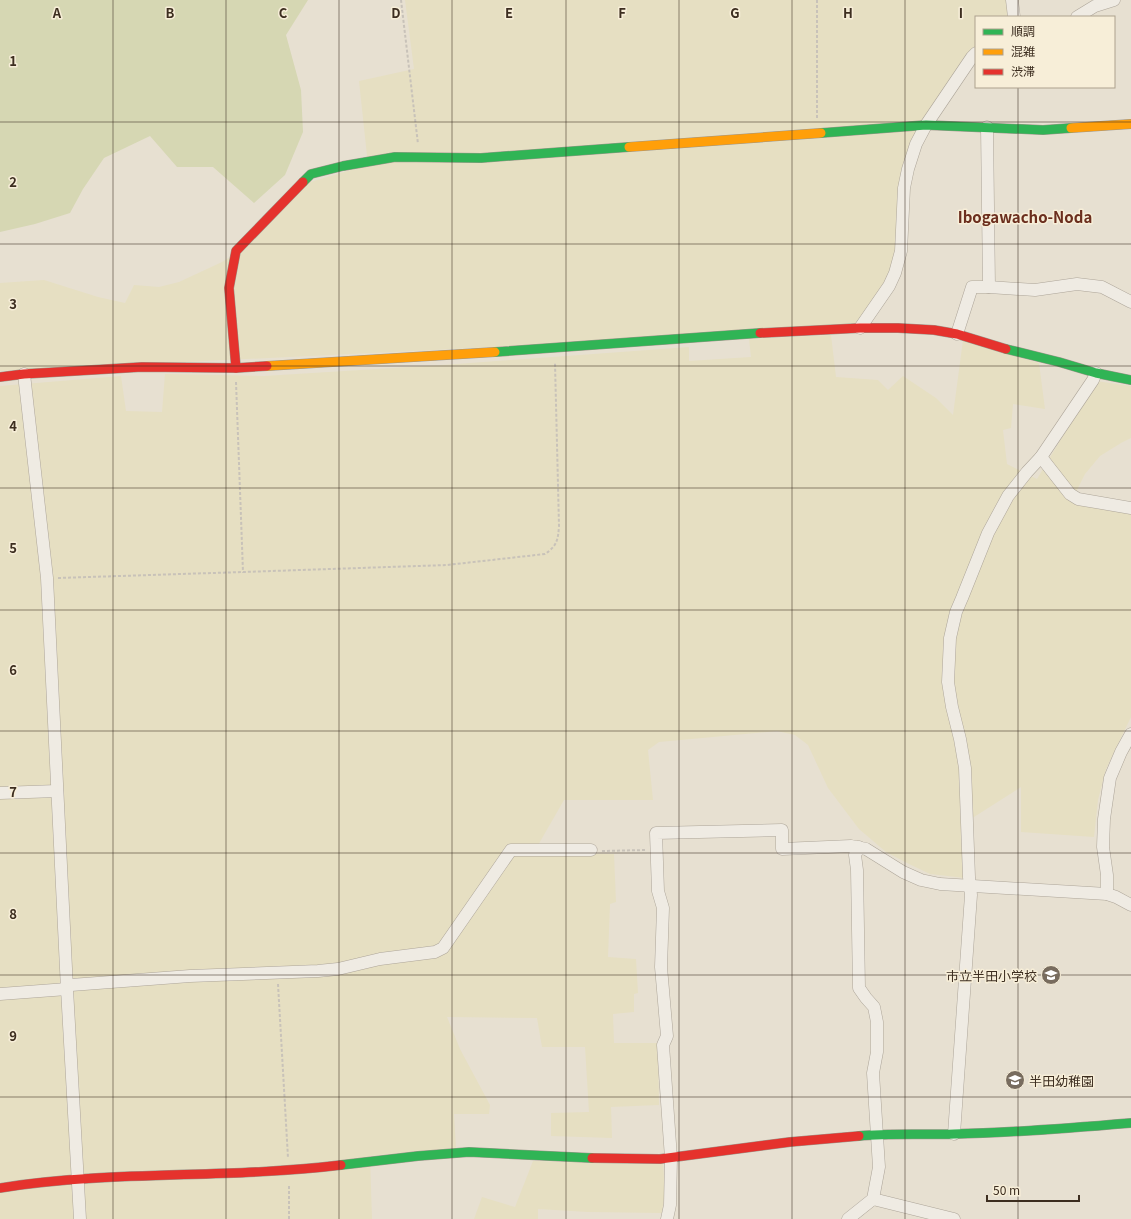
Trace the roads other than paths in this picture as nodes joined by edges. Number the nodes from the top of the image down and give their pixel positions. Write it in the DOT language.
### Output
graph roads {
  1 [pos="1012,0"];
  2 [pos="1114,0"];
  3 [pos="1014,16"];
  4 [pos="1079,16"];
  5 [pos="975,54"];
  6 [pos="1131,124"];
  7 [pos="926,125"];
  8 [pos="987,127"];
  9 [pos="989,287"];
  10 [pos="1131,302"];
  11 [pos="860,328"];
  12 [pos="957,334"];
  13 [pos="236,368"];
  14 [pos="1096,373"];
  15 [pos="24,374"];
  16 [pos="0,377"];
  17 [pos="1131,380"];
  18 [pos="1041,457"];
  19 [pos="1131,508"];
  20 [pos="1131,734"];
  21 [pos="57,791"];
  22 [pos="0,793"];
  23 [pos="859,847"];
  24 [pos="591,850"];
  25 [pos="970,886"];
  26 [pos="1107,894"];
  27 [pos="1131,905"];
  28 [pos="67,988"];
  29 [pos="0,994"];
  30 [pos="1131,1123"];
  31 [pos="876,1134"];
  32 [pos="954,1134"];
  33 [pos="671,1158"];
  34 [pos="78,1179"];
  35 [pos="0,1188"];
  36 [pos="873,1199"];
  37 [pos="80,1219"];
  38 [pos="667,1219"];
  39 [pos="848,1219"];
  40 [pos="954,1219"];
  1 -- 3 [label="street"];
  2 -- 4 [label="street"];
  5 -- 7 [label="street"];
  6 -- 8 [label="street"];
  7 -- 8 [label="street"];
  7 -- 11 [label="street"];
  7 -- 13 [label="street"];
  8 -- 9 [label="street"];
  9 -- 10 [label="street"];
  9 -- 12 [label="street"];
  11 -- 12 [label="street"];
  11 -- 13 [label="street"];
  12 -- 14 [label="street"];
  13 -- 15 [label="street"];
  14 -- 17 [label="street"];
  14 -- 18 [label="street"];
  15 -- 16 [label="street"];
  15 -- 21 [label="street"];
  18 -- 19 [label="street"];
  18 -- 25 [label="street"];
  20 -- 26 [label="street"];
  21 -- 22 [label="street"];
  21 -- 28 [label="street"];
  23 -- 25 [label="street"];
  23 -- 31 [label="street"];
  23 -- 33 [label="street"];
  24 -- 28 [label="street"];
  25 -- 26 [label="street"];
  25 -- 32 [label="street"];
  26 -- 27 [label="street"];
  28 -- 29 [label="street"];
  28 -- 34 [label="street"];
  30 -- 32 [label="street"];
  31 -- 32 [label="street"];
  31 -- 33 [label="street"];
  31 -- 36 [label="street"];
  33 -- 34 [label="street"];
  33 -- 38 [label="street"];
  34 -- 35 [label="street"];
  34 -- 37 [label="street"];
  36 -- 39 [label="street"];
  36 -- 40 [label="street"];
}
